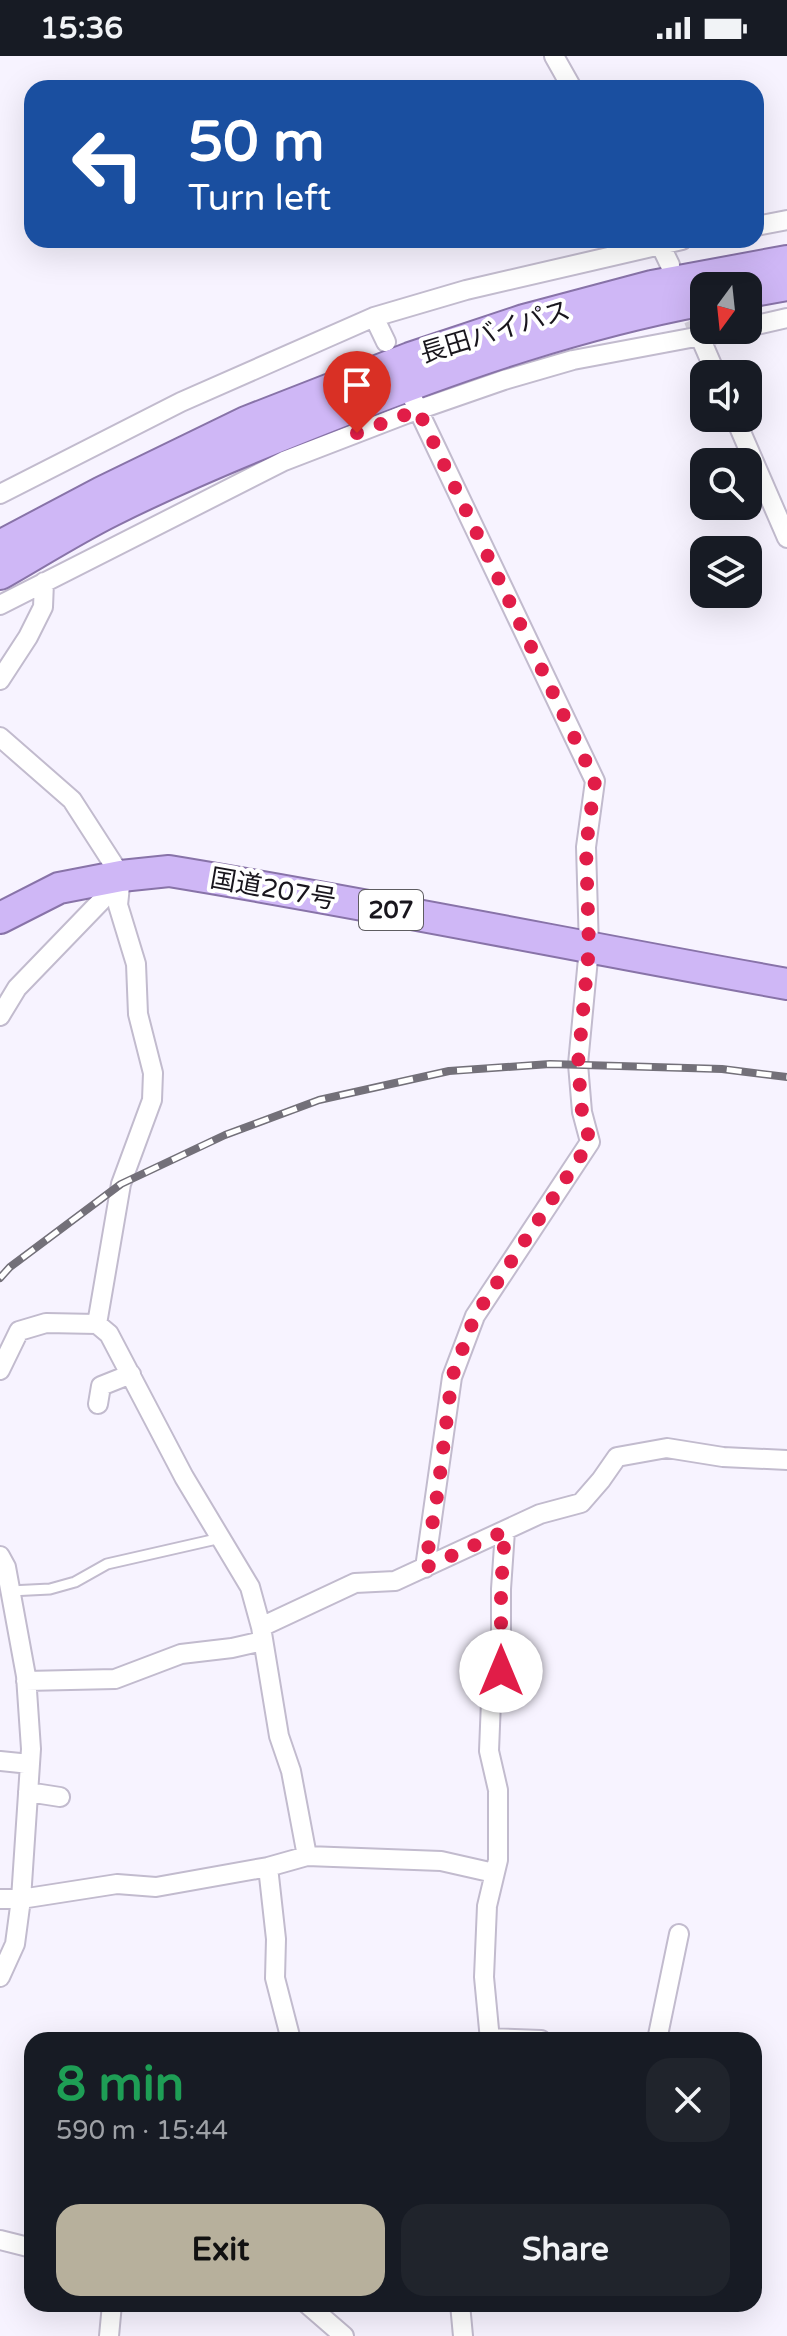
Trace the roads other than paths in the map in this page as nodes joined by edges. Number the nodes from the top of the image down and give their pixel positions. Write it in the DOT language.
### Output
graph roads {
  1 [pos="554,56"];
  2 [pos="568,80"];
  3 [pos="787,220"];
  4 [pos="764,224"];
  5 [pos="636,248"];
  6 [pos="663,248"];
  7 [pos="787,261"];
  8 [pos="670,265"];
  9 [pos="787,285"];
  10 [pos="762,289"];
  11 [pos="690,303"];
  12 [pos="374,317"];
  13 [pos="787,318"];
  14 [pos="762,324"];
  15 [pos="690,339"];
  16 [pos="386,342"];
  17 [pos="415,404"];
  18 [pos="741,432"];
  19 [pos="0,494"];
  20 [pos="787,538"];
  21 [pos="0,546"];
  22 [pos="0,574"];
  23 [pos="44,582"];
  24 [pos="0,605"];
  25 [pos="0,680"];
  26 [pos="0,737"];
  27 [pos="121,876"];
  28 [pos="0,918"];
  29 [pos="589,948"];
  30 [pos="787,984"];
  31 [pos="0,1016"];
  32 [pos="97,1324"];
  33 [pos="0,1370"];
  34 [pos="131,1374"];
  35 [pos="98,1404"];
  36 [pos="787,1460"];
  37 [pos="505,1531"];
  38 [pos="221,1538"];
  39 [pos="0,1556"];
  40 [pos="425,1568"];
  41 [pos="10,1591"];
  42 [pos="262,1634"];
  43 [pos="26,1681"];
  44 [pos="0,1761"];
  45 [pos="30,1764"];
  46 [pos="28,1792"];
  47 [pos="60,1797"];
  48 [pos="307,1856"];
  49 [pos="268,1867"];
  50 [pos="494,1873"];
  51 [pos="0,1899"];
  52 [pos="21,1899"];
  53 [pos="679,1934"];
  54 [pos="0,1977"];
  55 [pos="289,2032"];
  56 [pos="489,2032"];
  57 [pos="659,2032"];
  58 [pos="0,2240"];
  59 [pos="24,2246"];
  60 [pos="111,2312"];
  61 [pos="316,2312"];
  62 [pos="461,2312"];
  63 [pos="109,2336"];
  64 [pos="344,2336"];
  65 [pos="463,2336"];
  1 -- 2 [label="street"];
  3 -- 4 [label="street"];
  5 -- 12 [label="street"];
  6 -- 8 [label="street"];
  7 -- 21 [label="highway, 長田バイパス"];
  9 -- 10 [label="highway"];
  11 -- 22 [label="highway, 長田バイパス"];
  12 -- 16 [label="street"];
  12 -- 19 [label="street"];
  13 -- 14 [label="street"];
  15 -- 17 [label="street"];
  17 -- 23 [label="street"];
  17 -- 29 [label="street"];
  18 -- 20 [label="street"];
  23 -- 24 [label="street"];
  23 -- 25 [label="street"];
  26 -- 27 [label="street"];
  27 -- 28 [label="highway, 国道207号 / 207"];
  27 -- 29 [label="highway, 国道207号 / 207"];
  27 -- 31 [label="street"];
  27 -- 32 [label="street"];
  29 -- 30 [label="highway, 国道207号 / 207"];
  29 -- 40 [label="street"];
  32 -- 33 [label="street"];
  32 -- 34 [label="street"];
  34 -- 35 [label="street"];
  34 -- 38 [label="street"];
  36 -- 37 [label="street"];
  37 -- 40 [label="street"];
  37 -- 50 [label="street"];
  38 -- 41 [label="lane"];
  38 -- 42 [label="street"];
  39 -- 41 [label="street"];
  40 -- 42 [label="street"];
  41 -- 43 [label="street"];
  42 -- 43 [label="street"];
  42 -- 48 [label="street"];
  43 -- 45 [label="street"];
  44 -- 45 [label="street"];
  45 -- 46 [label="street"];
  46 -- 47 [label="street"];
  46 -- 52 [label="street"];
  48 -- 49 [label="street"];
  48 -- 50 [label="street"];
  49 -- 52 [label="street"];
  49 -- 55 [label="street"];
  50 -- 56 [label="street"];
  51 -- 52 [label="street"];
  52 -- 54 [label="street"];
  53 -- 57 [label="street"];
  58 -- 59 [label="street"];
  60 -- 63 [label="street"];
  61 -- 64 [label="street"];
  62 -- 65 [label="street"];
}
